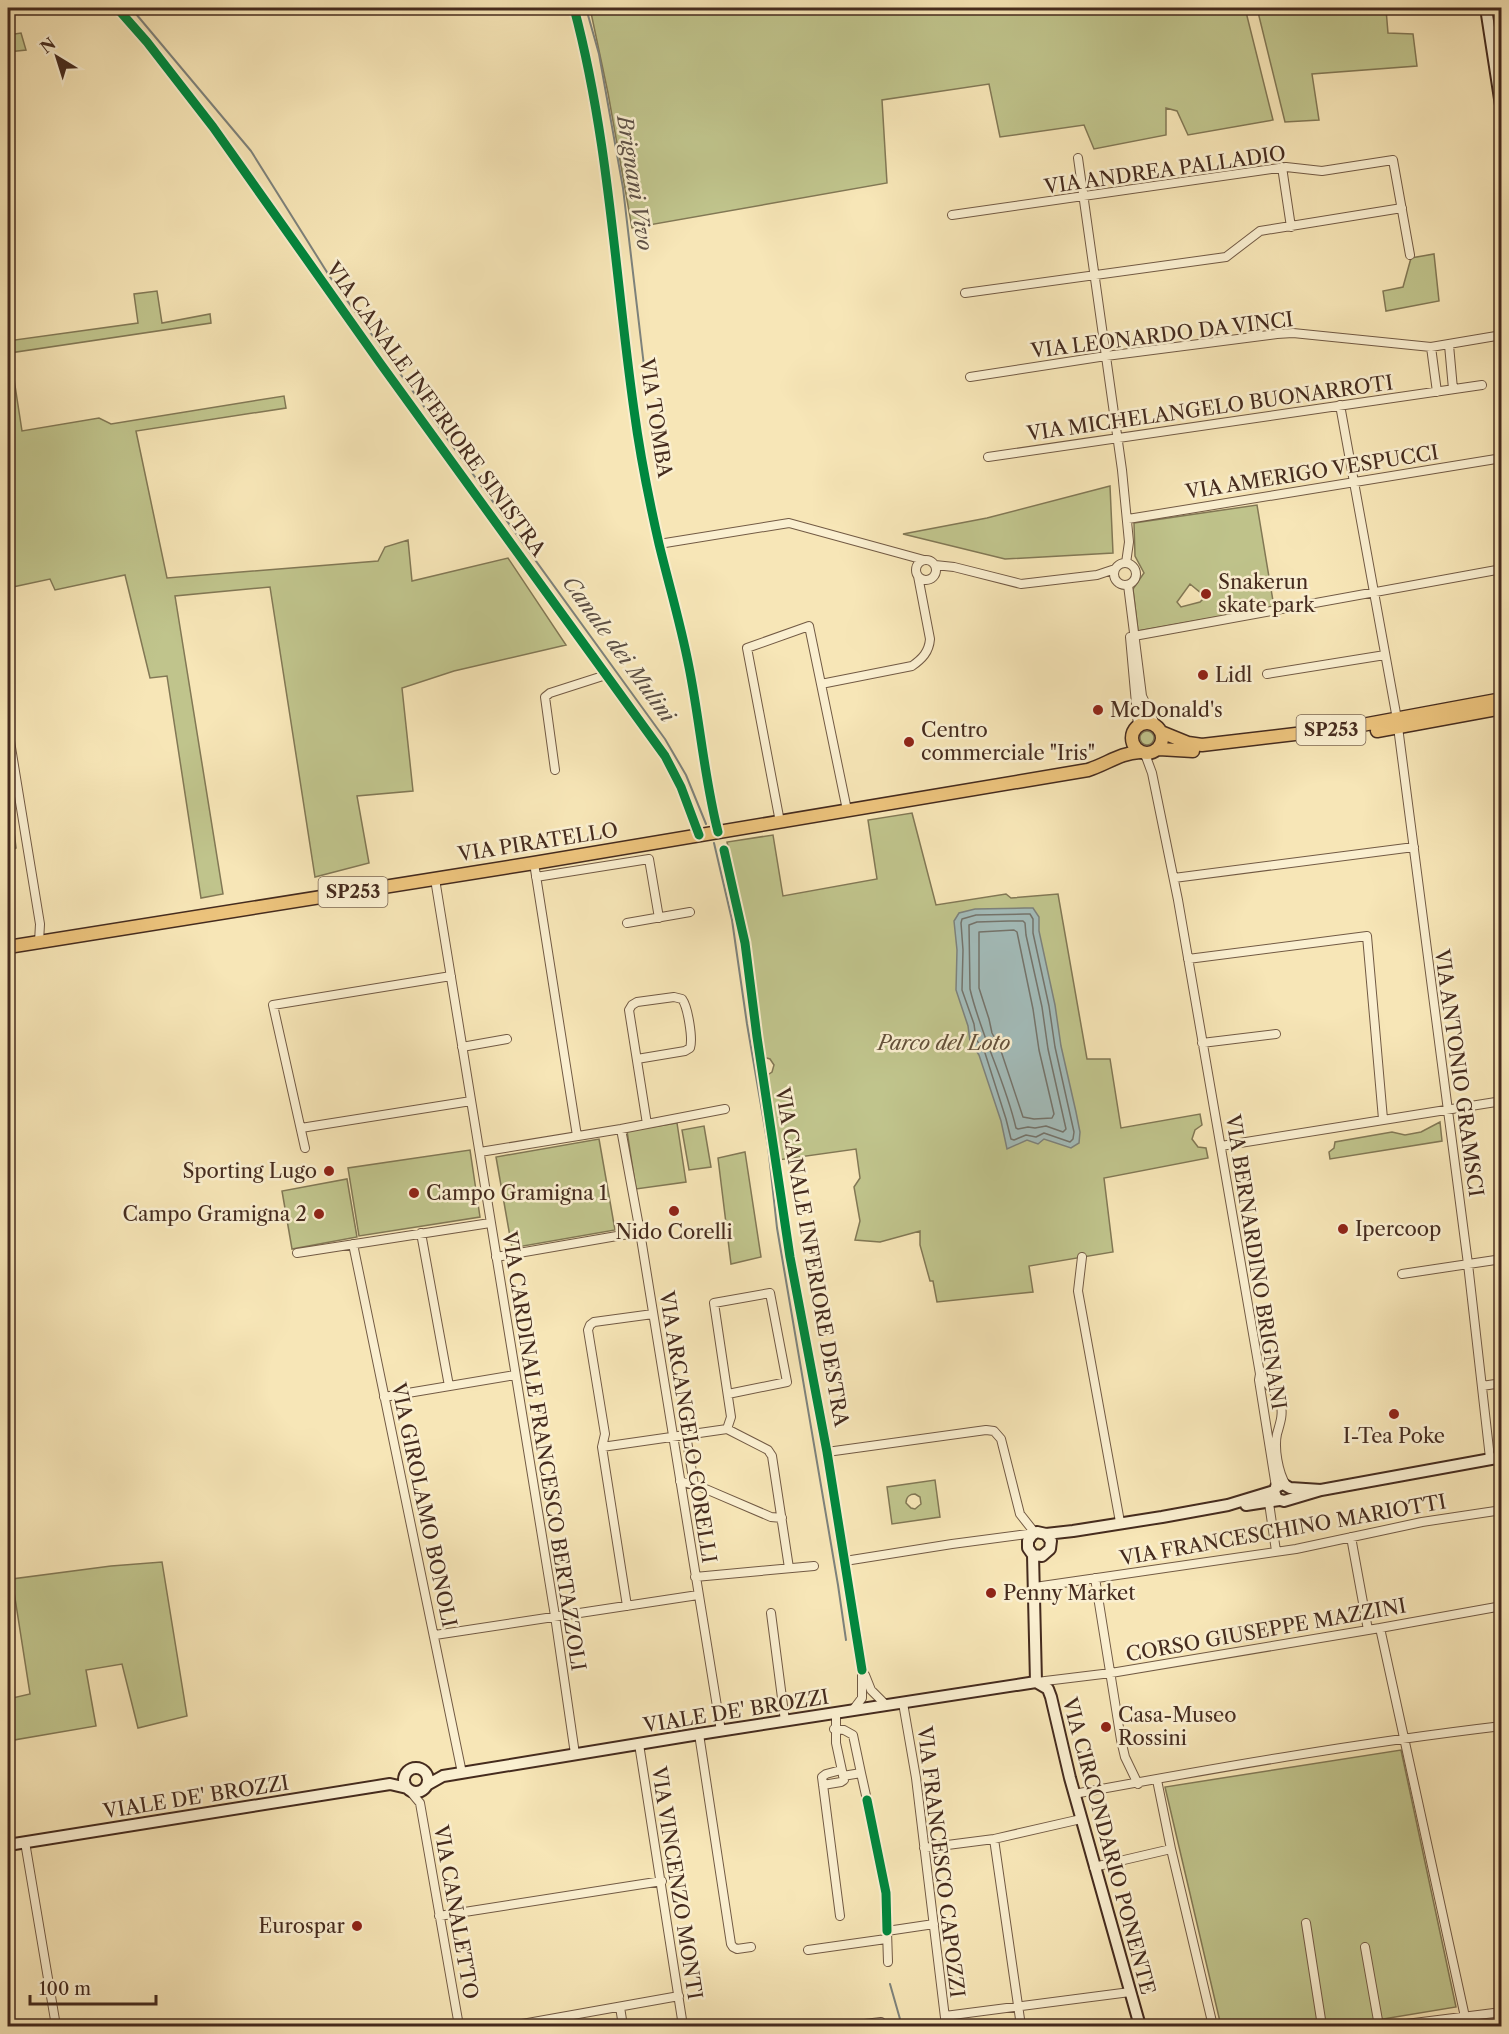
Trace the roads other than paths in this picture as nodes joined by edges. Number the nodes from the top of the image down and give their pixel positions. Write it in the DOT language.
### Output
graph roads {
  1 [pos="574,8"];
  2 [pos="1486,8"];
  3 [pos="125,16"];
  4 [pos="1502,112"];
  5 [pos="1078,158"];
  6 [pos="1282,167"];
  7 [pos="1084,198"];
  8 [pos="1402,208"];
  9 [pos="952,215"];
  10 [pos="1291,227"];
  11 [pos="1410,255"];
  12 [pos="1095,276"];
  13 [pos="965,292"];
  14 [pos="1502,335"];
  15 [pos="1449,345"];
  16 [pos="1431,347"];
  17 [pos="1106,356"];
  18 [pos="970,377"];
  19 [pos="1482,385"];
  20 [pos="1453,389"];
  21 [pos="1437,392"];
  22 [pos="1340,405"];
  23 [pos="1118,437"];
  24 [pos="988,457"];
  25 [pos="1502,458"];
  26 [pos="1355,482"];
  27 [pos="1128,519"];
  28 [pos="659,544"];
  29 [pos="902,553"];
  30 [pos="924,560"];
  31 [pos="1126,563"];
  32 [pos="935,565"];
  33 [pos="916,567"];
  34 [pos="1115,569"];
  35 [pos="1502,569"];
  36 [pos="1097,575"];
  37 [pos="918,576"];
  38 [pos="1122,584"];
  39 [pos="1374,592"];
  40 [pos="1134,636"];
  41 [pos="1385,655"];
  42 [pos="1267,674"];
  43 [pos="606,675"];
  44 [pos="821,684"];
  45 [pos="1502,699"];
  46 [pos="1502,708"];
  47 [pos="1398,723"];
  48 [pos="8,729"];
  49 [pos="1159,729"];
  50 [pos="1135,730"];
  51 [pos="1149,752"];
  52 [pos="555,770"];
  53 [pos="1075,772"];
  54 [pos="847,810"];
  55 [pos="780,822"];
  56 [pos="718,832"];
  57 [pos="699,835"];
  58 [pos="1414,847"];
  59 [pos="534,862"];
  60 [pos="537,877"];
  61 [pos="1174,878"];
  62 [pos="435,879"];
  63 [pos="690,912"];
  64 [pos="659,918"];
  65 [pos="627,923"];
  66 [pos="39,942"];
  67 [pos="8,947"];
  68 [pos="1188,959"];
  69 [pos="451,976"];
  70 [pos="1276,1034"];
  71 [pos="507,1039"];
  72 [pos="1202,1043"];
  73 [pos="462,1047"];
  74 [pos="637,1059"];
  75 [pos="471,1101"];
  76 [pos="1502,1101"];
  77 [pos="725,1109"];
  78 [pos="1447,1109"];
  79 [pos="1383,1119"];
  80 [pos="647,1124"];
  81 [pos="301,1128"];
  82 [pos="621,1129"];
  83 [pos="577,1136"];
  84 [pos="1221,1146"];
  85 [pos="305,1148"];
  86 [pos="480,1152"];
  87 [pos="490,1222"];
  88 [pos="640,1232"];
  89 [pos="420,1233"];
  90 [pos="353,1244"];
  91 [pos="297,1253"];
  92 [pos="496,1257"];
  93 [pos="790,1257"];
  94 [pos="1082,1257"];
  95 [pos="1502,1259"];
  96 [pos="1468,1264"];
  97 [pos="1402,1274"];
  98 [pos="653,1314"];
  99 [pos="1260,1374"];
  100 [pos="515,1375"];
  101 [pos="1502,1383"];
  102 [pos="449,1386"];
  103 [pos="1482,1386"];
  104 [pos="1274,1393"];
  105 [pos="728,1394"];
  106 [pos="384,1397"];
  107 [pos="1262,1397"];
  108 [pos="1266,1424"];
  109 [pos="1280,1426"];
  110 [pos="727,1429"];
  111 [pos="686,1434"];
  112 [pos="673,1435"];
  113 [pos="602,1447"];
  114 [pos="1274,1448"];
  115 [pos="827,1452"];
  116 [pos="1502,1457"];
  117 [pos="1490,1458"];
  118 [pos="680,1481"];
  119 [pos="694,1485"];
  120 [pos="1280,1493"];
  121 [pos="1502,1510"];
  122 [pos="782,1518"];
  123 [pos="1120,1522"];
  124 [pos="1072,1531"];
  125 [pos="1040,1533"];
  126 [pos="1009,1535"];
  127 [pos="1351,1537"];
  128 [pos="1052,1544"];
  129 [pos="1276,1551"];
  130 [pos="1034,1552"];
  131 [pos="845,1561"];
  132 [pos="814,1566"];
  133 [pos="789,1568"];
  134 [pos="695,1577"];
  135 [pos="1095,1578"];
  136 [pos="1035,1587"];
  137 [pos="698,1594"];
  138 [pos="627,1606"];
  139 [pos="1502,1606"];
  140 [pos="771,1613"];
  141 [pos="555,1616"];
  142 [pos="1380,1628"];
  143 [pos="1368,1630"];
  144 [pos="435,1635"];
  145 [pos="862,1670"];
  146 [pos="1111,1673"];
  147 [pos="1036,1682"];
  148 [pos="903,1703"];
  149 [pos="886,1706"];
  150 [pos="853,1710"];
  151 [pos="836,1714"];
  152 [pos="784,1721"];
  153 [pos="1502,1726"];
  154 [pos="834,1729"];
  155 [pos="721,1731"];
  156 [pos="699,1734"];
  157 [pos="1405,1739"];
  158 [pos="639,1744"];
  159 [pos="575,1754"];
  160 [pos="424,1771"];
  161 [pos="406,1773"];
  162 [pos="462,1773"];
  163 [pos="842,1773"];
  164 [pos="861,1773"];
  165 [pos="443,1776"];
  166 [pos="1157,1780"];
  167 [pos="390,1784"];
  168 [pos="1138,1784"];
  169 [pos="426,1787"];
  170 [pos="409,1790"];
  171 [pos="1074,1794"];
  172 [pos="867,1800"];
  173 [pos="420,1803"];
  174 [pos="1081,1819"];
  175 [pos="994,1839"];
  176 [pos="25,1842"];
  177 [pos="8,1845"];
  178 [pos="924,1848"];
  179 [pos="1171,1849"];
  180 [pos="1094,1867"];
  181 [pos="662,1881"];
  182 [pos="439,1916"];
  183 [pos="840,1916"];
  184 [pos="1306,1923"];
  185 [pos="934,1924"];
  186 [pos="886,1939"];
  187 [pos="751,1947"];
  188 [pos="1365,1947"];
  189 [pos="808,1950"];
  190 [pos="888,1962"];
  191 [pos="1130,1992"];
  192 [pos="679,1996"];
  193 [pos="620,2007"];
  194 [pos="1018,2007"];
  195 [pos="1502,2012"];
  196 [pos="945,2016"];
  197 [pos="1465,2016"];
  198 [pos="881,2022"];
  199 [pos="549,2023"];
  200 [pos="56,2026"];
  201 [pos="459,2026"];
  202 [pos="511,2026"];
  203 [pos="623,2026"];
  204 [pos="683,2026"];
  205 [pos="848,2026"];
  206 [pos="862,2026"];
  207 [pos="946,2026"];
  208 [pos="1021,2026"];
  209 [pos="1140,2026"];
  210 [pos="1213,2026"];
  211 [pos="1322,2026"];
  212 [pos="1379,2026"];
  213 [pos="1390,2026"];
  214 [pos="1467,2026"];
  1 -- 28 [label="street, VIA TOMBA"];
  2 -- 4 [label="street"];
  3 -- 43 [label="street, VIA CANALE INFERIORE SINISTRA"];
  5 -- 7 [label="street"];
  6 -- 7 [label="street, VIA ANDREA PALLADIO"];
  6 -- 8 [label="street, VIA ANDREA PALLADIO"];
  6 -- 10 [label="street"];
  7 -- 9 [label="street, VIA ANDREA PALLADIO"];
  7 -- 12 [label="street"];
  8 -- 10 [label="street"];
  8 -- 11 [label="street, VIA ANDREA PALLADIO"];
  10 -- 12 [label="street"];
  12 -- 13 [label="street"];
  12 -- 17 [label="street"];
  14 -- 15 [label="street, VIA LEONARDO DA VINCI"];
  15 -- 16 [label="street, VIA LEONARDO DA VINCI"];
  15 -- 20 [label="street"];
  16 -- 17 [label="street, VIA LEONARDO DA VINCI"];
  16 -- 21 [label="street"];
  17 -- 18 [label="street, VIA LEONARDO DA VINCI"];
  17 -- 23 [label="street"];
  19 -- 20 [label="street, VIA MICHELANGELO BUONARROTI"];
  20 -- 21 [label="street, VIA MICHELANGELO BUONARROTI"];
  21 -- 22 [label="street, VIA MICHELANGELO BUONARROTI"];
  22 -- 23 [label="street, VIA MICHELANGELO BUONARROTI"];
  22 -- 26 [label="street, VIA ANTONIO GRAMSCI"];
  23 -- 24 [label="street, VIA MICHELANGELO BUONARROTI"];
  23 -- 27 [label="street"];
  25 -- 26 [label="street, VIA AMERIGO VESPUCCI"];
  26 -- 27 [label="street, VIA AMERIGO VESPUCCI"];
  26 -- 39 [label="street, VIA ANTONIO GRAMSCI"];
  27 -- 31 [label="street"];
  28 -- 29 [label="street"];
  28 -- 56 [label="street, VIA TOMBA"];
  29 -- 30 [label="street"];
  29 -- 33 [label="street"];
  30 -- 32 [label="street"];
  30 -- 33 [label="street"];
  31 -- 34 [label="street"];
  31 -- 38 [label="street"];
  32 -- 36 [label="street"];
  32 -- 37 [label="street"];
  33 -- 37 [label="street"];
  34 -- 36 [label="street"];
  34 -- 38 [label="street"];
  35 -- 39 [label="street"];
  36 -- 38 [label="street"];
  37 -- 44 [label="street"];
  38 -- 40 [label="street"];
  38 -- 50 [label="street"];
  39 -- 40 [label="street"];
  39 -- 41 [label="street, VIA ANTONIO GRAMSCI"];
  40 -- 49 [label="street"];
  41 -- 42 [label="street"];
  41 -- 47 [label="street, VIA ANTONIO GRAMSCI"];
  43 -- 52 [label="street"];
  43 -- 57 [label="street, VIA CANALE INFERIORE SINISTRA"];
  44 -- 54 [label="street"];
  44 -- 55 [label="street"];
  45 -- 47 [label="main road, VIA PIRATELLO / SP253"];
  46 -- 47 [label="main road, VIA PIRATELLO / SP253"];
  47 -- 49 [label="main road, VIA PIRATELLO / SP253"];
  47 -- 51 [label="main road, VIA PIRATELLO / SP253"];
  47 -- 58 [label="street, VIA ANTONIO GRAMSCI"];
  48 -- 66 [label="street"];
  49 -- 50 [label="main road, VIA PIRATELLO / SP253"];
  49 -- 51 [label="main road"];
  50 -- 51 [label="main road"];
  50 -- 53 [label="main road, VIA PIRATELLO / SP253"];
  51 -- 53 [label="main road, VIA PIRATELLO / SP253"];
  51 -- 61 [label="street, VIA BERNARDINO BRIGNANI"];
  53 -- 54 [label="main road, VIA PIRATELLO / SP253"];
  54 -- 55 [label="main road, VIA PIRATELLO / SP253"];
  55 -- 56 [label="main road, VIA PIRATELLO / SP253"];
  56 -- 57 [label="main road, VIA PIRATELLO / SP253"];
  57 -- 59 [label="main road, VIA PIRATELLO / SP253"];
  58 -- 61 [label="street"];
  58 -- 78 [label="street, VIA ANTONIO GRAMSCI"];
  59 -- 60 [label="street"];
  59 -- 62 [label="main road, VIA PIRATELLO / SP253"];
  60 -- 64 [label="street"];
  60 -- 83 [label="street"];
  61 -- 68 [label="street, VIA BERNARDINO BRIGNANI"];
  62 -- 66 [label="main road, VIA PIRATELLO / SP253"];
  62 -- 69 [label="street, VIA CARDINALE FRANCESCO BERTAZZOLI"];
  63 -- 64 [label="street"];
  64 -- 65 [label="street"];
  66 -- 67 [label="main road, VIA PIRATELLO / SP253"];
  68 -- 72 [label="street, VIA BERNARDINO BRIGNANI"];
  68 -- 79 [label="street"];
  69 -- 73 [label="street, VIA CARDINALE FRANCESCO BERTAZZOLI"];
  69 -- 81 [label="street"];
  70 -- 72 [label="street"];
  71 -- 73 [label="street"];
  72 -- 84 [label="street, VIA BERNARDINO BRIGNANI"];
  73 -- 75 [label="street, VIA CARDINALE FRANCESCO BERTAZZOLI"];
  74 -- 74 [label="street"];
  74 -- 80 [label="street"];
  75 -- 81 [label="street"];
  75 -- 86 [label="street, VIA CARDINALE FRANCESCO BERTAZZOLI"];
  76 -- 78 [label="street"];
  77 -- 80 [label="street"];
  78 -- 79 [label="street"];
  78 -- 96 [label="street, VIA ANTONIO GRAMSCI"];
  79 -- 84 [label="street"];
  80 -- 82 [label="street"];
  81 -- 85 [label="street"];
  82 -- 83 [label="street"];
  82 -- 88 [label="street, VIA ARCANGELO CORELLI"];
  83 -- 86 [label="street"];
  84 -- 99 [label="street, VIA BERNARDINO BRIGNANI"];
  86 -- 87 [label="street, VIA CARDINALE FRANCESCO BERTAZZOLI"];
  87 -- 89 [label="street"];
  87 -- 92 [label="street, VIA CARDINALE FRANCESCO BERTAZZOLI"];
  88 -- 92 [label="street"];
  88 -- 98 [label="street, VIA ARCANGELO CORELLI"];
  89 -- 90 [label="street"];
  89 -- 102 [label="street"];
  90 -- 91 [label="street"];
  90 -- 106 [label="street, VIA GIROLAMO BONOLI"];
  92 -- 100 [label="street, VIA CARDINALE FRANCESCO BERTAZZOLI"];
  93 -- 115 [label="street, VIA CANALE INFERIORE DESTRA"];
  94 -- 123 [label="street"];
  95 -- 96 [label="street"];
  96 -- 97 [label="street"];
  96 -- 103 [label="street, VIA ANTONIO GRAMSCI"];
  98 -- 112 [label="street, VIA ARCANGELO CORELLI"];
  98 -- 113 [label="street"];
  99 -- 104 [label="street"];
  99 -- 107 [label="street, VIA BERNARDINO BRIGNANI"];
  100 -- 102 [label="street"];
  100 -- 141 [label="street, VIA CARDINALE FRANCESCO BERTAZZOLI"];
  101 -- 103 [label="street"];
  102 -- 106 [label="street"];
  103 -- 117 [label="street, VIA ANTONIO GRAMSCI"];
  104 -- 107 [label="street"];
  104 -- 109 [label="street"];
  105 -- 105 [label="street"];
  105 -- 110 [label="street"];
  106 -- 144 [label="street, VIA GIROLAMO BONOLI"];
  107 -- 108 [label="street, VIA BERNARDINO BRIGNANI"];
  108 -- 109 [label="street"];
  108 -- 114 [label="street, VIA BERNARDINO BRIGNANI"];
  109 -- 114 [label="street"];
  110 -- 111 [label="street"];
  110 -- 122 [label="street"];
  111 -- 112 [label="street"];
  111 -- 119 [label="street, VIA ARCANGELO CORELLI"];
  112 -- 113 [label="street"];
  112 -- 118 [label="street, VIA ARCANGELO CORELLI"];
  113 -- 138 [label="street"];
  114 -- 120 [label="street, VIA BERNARDINO BRIGNANI"];
  115 -- 125 [label="street"];
  115 -- 131 [label="street, VIA CANALE INFERIORE DESTRA"];
  116 -- 117 [label="street"];
  117 -- 120 [label="street"];
  118 -- 119 [label="street"];
  118 -- 134 [label="street, VIA ARCANGELO CORELLI"];
  119 -- 122 [label="street"];
  120 -- 123 [label="street"];
  120 -- 129 [label="street, VIA BERNARDINO BRIGNANI"];
  121 -- 127 [label="street, VIA FRANCESCHINO MARIOTTI"];
  122 -- 133 [label="street"];
  123 -- 124 [label="street"];
  124 -- 125 [label="street"];
  124 -- 128 [label="street"];
  125 -- 126 [label="street"];
  125 -- 128 [label="street"];
  125 -- 130 [label="street"];
  126 -- 130 [label="street"];
  126 -- 131 [label="street"];
  127 -- 129 [label="street, VIA FRANCESCHINO MARIOTTI"];
  127 -- 143 [label="street"];
  128 -- 130 [label="street"];
  129 -- 135 [label="street, VIA FRANCESCHINO MARIOTTI"];
  130 -- 136 [label="street"];
  131 -- 145 [label="street, VIA CANALE INFERIORE DESTRA"];
  132 -- 133 [label="street"];
  133 -- 134 [label="street"];
  134 -- 137 [label="street, VIA ARCANGELO CORELLI"];
  135 -- 136 [label="street, VIA FRANCESCHINO MARIOTTI"];
  135 -- 146 [label="street"];
  136 -- 147 [label="street"];
  137 -- 138 [label="street"];
  137 -- 155 [label="street, VIA ARCANGELO CORELLI"];
  138 -- 141 [label="street"];
  139 -- 142 [label="street, CORSO GIUSEPPE MAZZINI"];
  140 -- 152 [label="street"];
  141 -- 144 [label="street"];
  141 -- 159 [label="street, VIA CARDINALE FRANCESCO BERTAZZOLI"];
  142 -- 143 [label="street, CORSO GIUSEPPE MAZZINI"];
  142 -- 157 [label="street"];
  143 -- 146 [label="street, CORSO GIUSEPPE MAZZINI"];
  144 -- 162 [label="street, VIA GIROLAMO BONOLI"];
  145 -- 149 [label="street, VIA CANALE INFERIORE DESTRA"];
  145 -- 150 [label="street, VIA CANALE INFERIORE DESTRA"];
  146 -- 147 [label="street, CORSO GIUSEPPE MAZZINI"];
  146 -- 168 [label="street"];
  147 -- 148 [label="street, VIALE DE' BROZZI"];
  147 -- 171 [label="street, VIA CIRCONDARIO PONENTE"];
  148 -- 149 [label="street, VIALE DE' BROZZI"];
  148 -- 178 [label="street, VIA FRANCESCO CAPOZZI"];
  149 -- 150 [label="street, VIALE DE' BROZZI"];
  150 -- 151 [label="street, VIALE DE' BROZZI"];
  151 -- 152 [label="street, VIALE DE' BROZZI"];
  151 -- 154 [label="street"];
  152 -- 155 [label="street, VIALE DE' BROZZI"];
  153 -- 157 [label="street"];
  154 -- 163 [label="street"];
  154 -- 164 [label="street"];
  155 -- 156 [label="street, VIALE DE' BROZZI"];
  156 -- 158 [label="street, VIALE DE' BROZZI"];
  156 -- 187 [label="street"];
  157 -- 166 [label="street"];
  157 -- 197 [label="street"];
  158 -- 159 [label="street, VIALE DE' BROZZI"];
  158 -- 181 [label="street, VIA VINCENZO MONTI"];
  159 -- 162 [label="street, VIALE DE' BROZZI"];
  160 -- 161 [label="street, VIALE DE' BROZZI"];
  160 -- 165 [label="street, VIALE DE' BROZZI"];
  160 -- 169 [label="street"];
  161 -- 167 [label="street, VIALE DE' BROZZI"];
  161 -- 170 [label="street"];
  162 -- 165 [label="street, VIALE DE' BROZZI"];
  163 -- 164 [label="street"];
  163 -- 183 [label="street"];
  164 -- 172 [label="street"];
  165 -- 169 [label="street, VIALE DE' BROZZI"];
  166 -- 168 [label="street"];
  166 -- 179 [label="street"];
  167 -- 170 [label="street, VIALE DE' BROZZI"];
  167 -- 176 [label="street, VIALE DE' BROZZI"];
  168 -- 171 [label="street"];
  169 -- 170 [label="street, VIALE DE' BROZZI"];
  169 -- 173 [label="street, VIA CANALETTO"];
  170 -- 173 [label="street, VIA CANALETTO"];
  171 -- 174 [label="street, VIA CIRCONDARIO PONENTE"];
  173 -- 182 [label="street, VIA CANALETTO"];
  174 -- 175 [label="street"];
  174 -- 180 [label="street, VIA CIRCONDARIO PONENTE"];
  175 -- 178 [label="street"];
  175 -- 194 [label="street"];
  176 -- 177 [label="street, VIALE DE' BROZZI"];
  176 -- 200 [label="street"];
  178 -- 185 [label="street, VIA FRANCESCO CAPOZZI"];
  179 -- 180 [label="street"];
  179 -- 210 [label="street"];
  180 -- 191 [label="street, VIA CIRCONDARIO PONENTE"];
  181 -- 182 [label="street"];
  181 -- 192 [label="street, VIA VINCENZO MONTI"];
  182 -- 201 [label="street, VIA CANALETTO"];
  184 -- 211 [label="street"];
  185 -- 186 [label="street"];
  185 -- 196 [label="street, VIA FRANCESCO CAPOZZI"];
  186 -- 189 [label="street"];
  186 -- 190 [label="street"];
  188 -- 212 [label="street"];
  191 -- 194 [label="street"];
  191 -- 209 [label="street, VIA CIRCONDARIO PONENTE"];
  192 -- 193 [label="street"];
  192 -- 204 [label="street, VIA VINCENZO MONTI"];
  193 -- 199 [label="street"];
  193 -- 203 [label="street"];
  194 -- 196 [label="street"];
  194 -- 208 [label="street"];
  195 -- 197 [label="street"];
  196 -- 207 [label="street, VIA FRANCESCO CAPOZZI"];
  197 -- 213 [label="street"];
  197 -- 214 [label="street"];
  198 -- 206 [label="street"];
  199 -- 202 [label="street"];
  205 -- 206 [label="street"];
}
